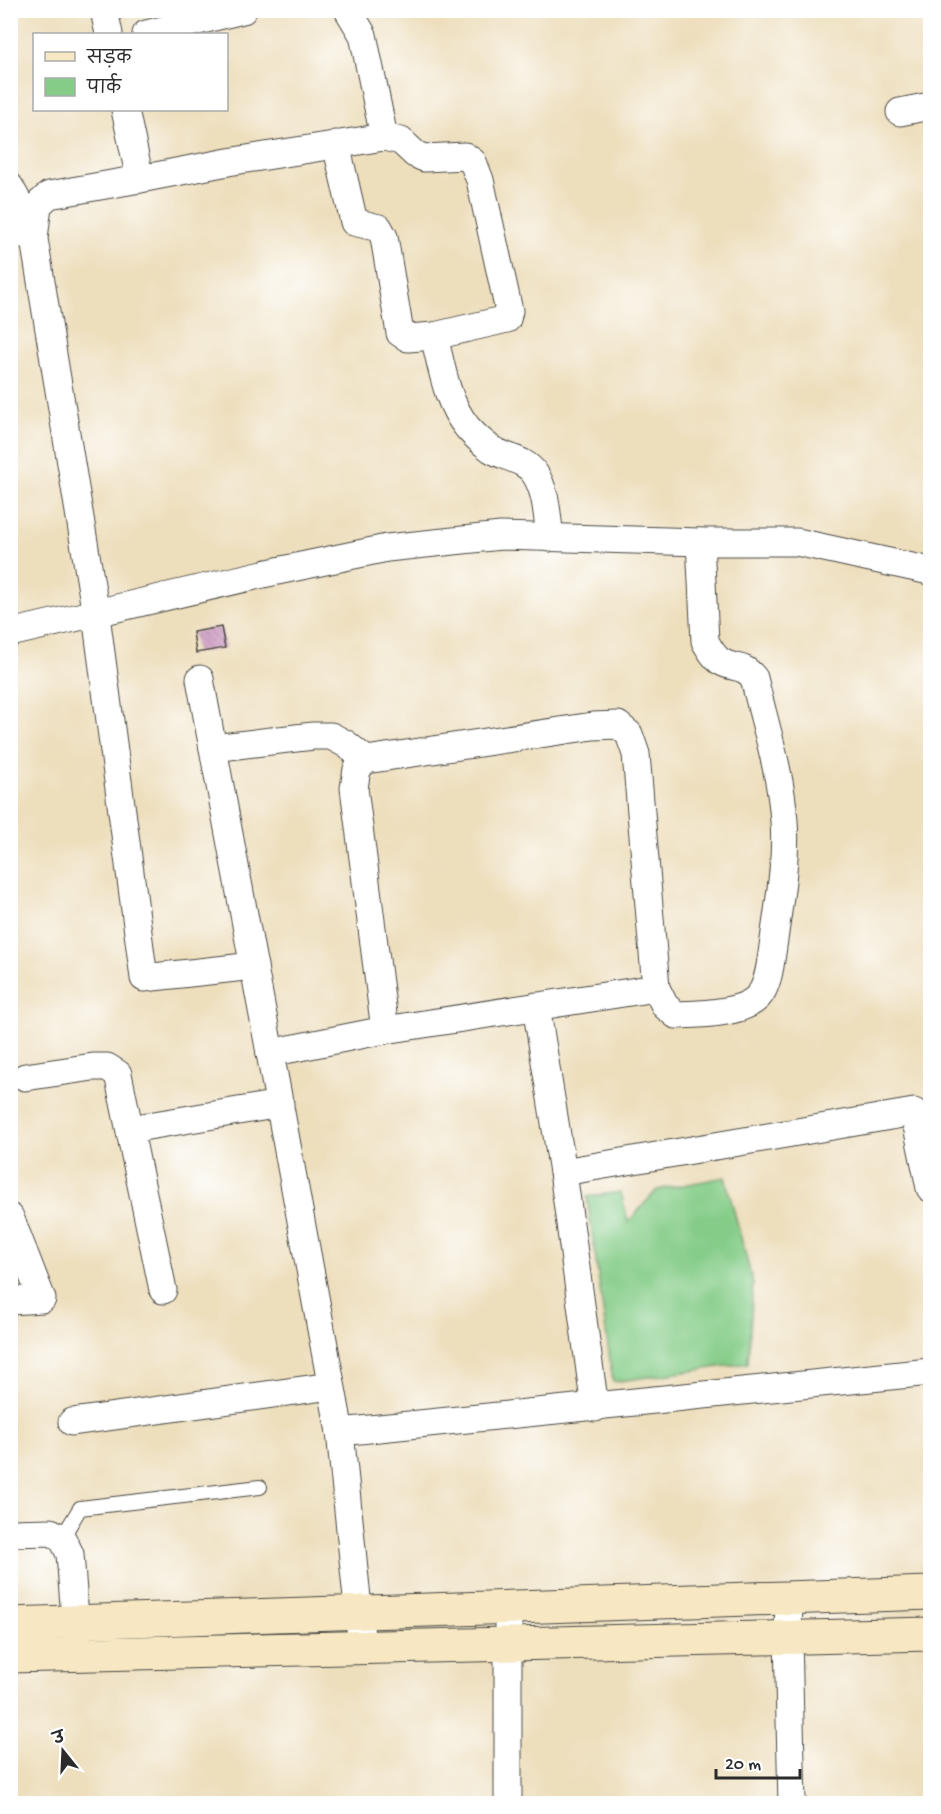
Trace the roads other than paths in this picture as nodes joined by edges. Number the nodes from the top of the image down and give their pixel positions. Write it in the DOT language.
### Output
graph roads {
  1 [pos="104,10"];
  2 [pos="243,10"];
  3 [pos="348,10"];
  4 [pos="203,16"];
  5 [pos="109,33"];
  6 [pos="149,33"];
  7 [pos="930,106"];
  8 [pos="125,111"];
  9 [pos="900,112"];
  10 [pos="384,137"];
  11 [pos="336,144"];
  12 [pos="140,179"];
  13 [pos="10,187"];
  14 [pos="22,233"];
  15 [pos="434,336"];
  16 [pos="550,538"];
  17 [pos="700,542"];
  18 [pos="930,571"];
  19 [pos="96,615"];
  20 [pos="10,633"];
  21 [pos="200,679"];
  22 [pos="213,748"];
  23 [pos="366,760"];
  24 [pos="254,966"];
  25 [pos="657,988"];
  26 [pos="536,1006"];
  27 [pos="385,1030"];
  28 [pos="270,1053"];
  29 [pos="25,1077"];
  30 [pos="280,1104"];
  31 [pos="130,1129"];
  32 [pos="563,1172"];
  33 [pos="930,1188"];
  34 [pos="10,1217"];
  35 [pos="164,1290"];
  36 [pos="10,1301"];
  37 [pos="930,1372"];
  38 [pos="331,1386"];
  39 [pos="595,1408"];
  40 [pos="72,1422"];
  41 [pos="340,1432"];
  42 [pos="260,1487"];
  43 [pos="10,1533"];
  44 [pos="62,1538"];
  45 [pos="930,1593"];
  46 [pos="789,1597"];
  47 [pos="508,1606"];
  48 [pos="358,1611"];
  49 [pos="75,1622"];
  50 [pos="10,1624"];
  51 [pos="930,1634"];
  52 [pos="788,1638"];
  53 [pos="508,1646"];
  54 [pos="362,1647"];
  55 [pos="78,1654"];
  56 [pos="10,1656"];
  57 [pos="508,1803"];
  58 [pos="792,1803"];
  1 -- 5 [label="street"];
  2 -- 4 [label="street"];
  3 -- 10 [label="street"];
  4 -- 6 [label="street"];
  7 -- 9 [label="street"];
  8 -- 12 [label="street"];
  10 -- 11 [label="street"];
  10 -- 15 [label="street"];
  11 -- 12 [label="street"];
  11 -- 15 [label="street"];
  12 -- 14 [label="street"];
  13 -- 14 [label="street"];
  14 -- 19 [label="street"];
  15 -- 16 [label="street"];
  16 -- 17 [label="street"];
  16 -- 19 [label="street"];
  17 -- 18 [label="street"];
  17 -- 25 [label="street"];
  19 -- 20 [label="street"];
  19 -- 24 [label="street"];
  21 -- 22 [label="street"];
  22 -- 23 [label="street"];
  22 -- 24 [label="street"];
  23 -- 25 [label="street"];
  23 -- 27 [label="street"];
  24 -- 28 [label="street"];
  25 -- 26 [label="street"];
  26 -- 27 [label="street"];
  26 -- 32 [label="street"];
  27 -- 28 [label="street"];
  28 -- 30 [label="street"];
  29 -- 31 [label="street"];
  30 -- 31 [label="street"];
  30 -- 38 [label="street"];
  31 -- 35 [label="street"];
  32 -- 33 [label="street"];
  32 -- 39 [label="street"];
  34 -- 36 [label="street"];
  37 -- 39 [label="street"];
  38 -- 40 [label="street"];
  38 -- 41 [label="street"];
  39 -- 41 [label="street"];
  41 -- 48 [label="street"];
  42 -- 44 [label="lane"];
  43 -- 44 [label="street"];
  44 -- 49 [label="street"];
  45 -- 46 [label="street"];
  46 -- 47 [label="street"];
  46 -- 52 [label="street"];
  47 -- 48 [label="street"];
  47 -- 53 [label="street"];
  48 -- 49 [label="street"];
  48 -- 54 [label="street"];
  49 -- 50 [label="street"];
  49 -- 55 [label="street"];
  51 -- 52 [label="street"];
  52 -- 53 [label="street"];
  52 -- 58 [label="street"];
  53 -- 54 [label="street"];
  53 -- 57 [label="street"];
  54 -- 55 [label="street"];
  55 -- 56 [label="street"];
}
